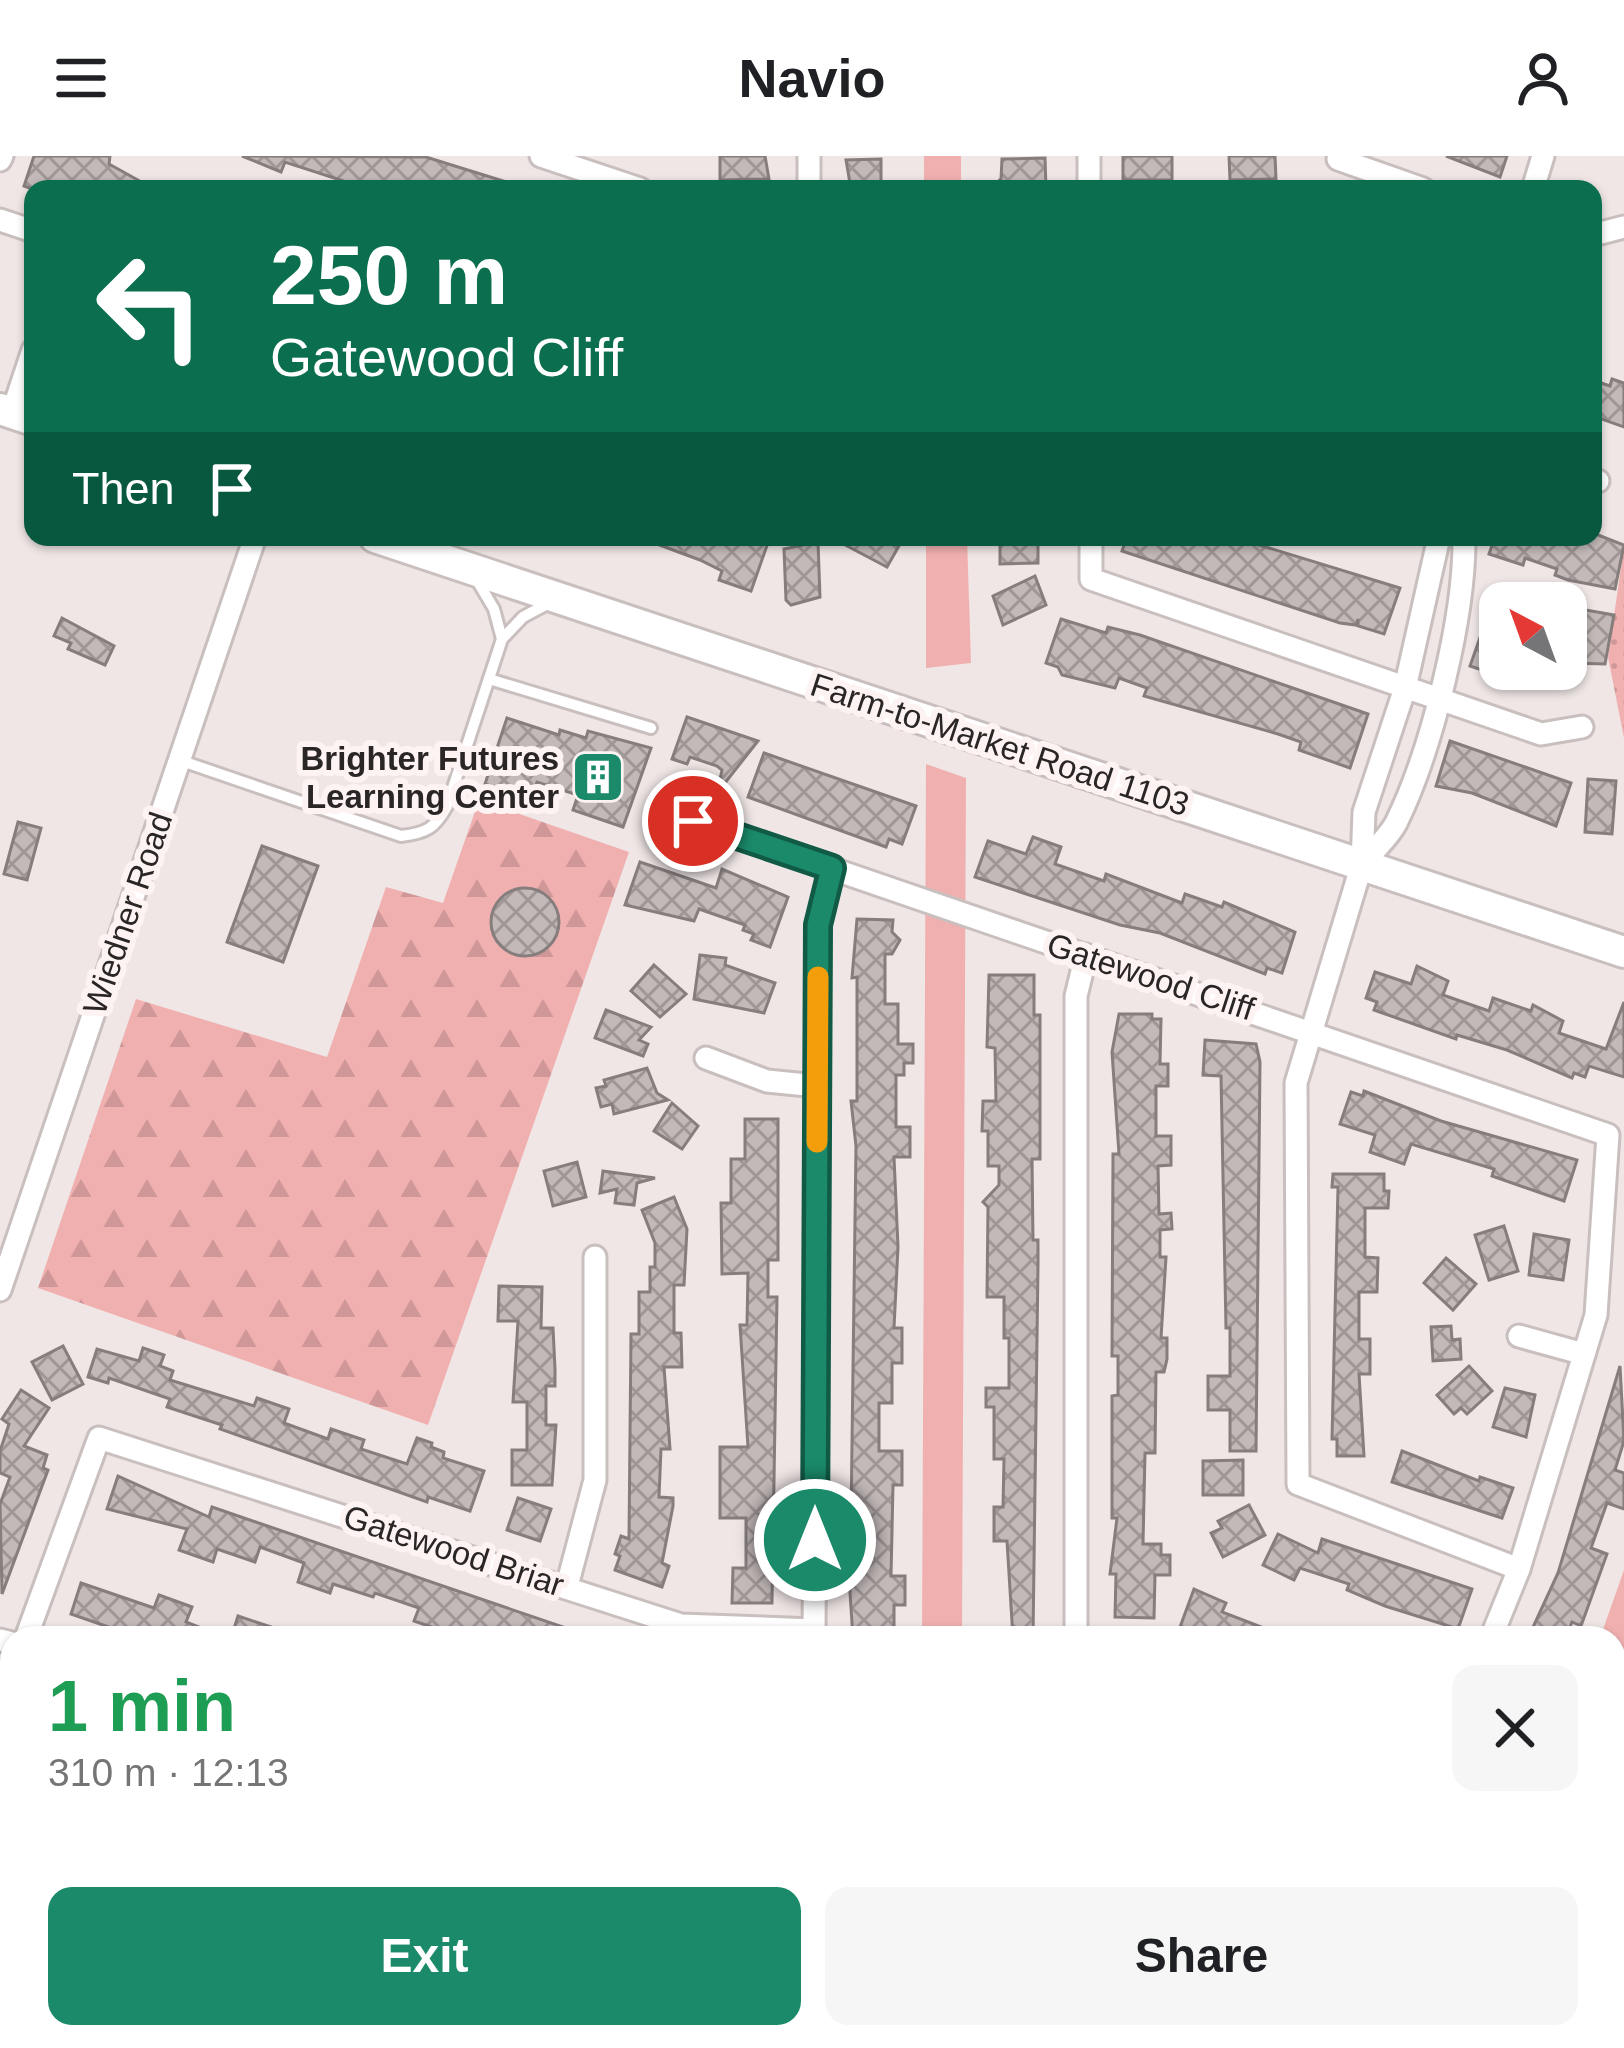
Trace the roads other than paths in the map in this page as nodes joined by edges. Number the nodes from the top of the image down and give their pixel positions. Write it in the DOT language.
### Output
graph roads {
  1 [pos="541,156"];
  2 [pos="1338,159"];
  3 [pos="613,180"];
  4 [pos="1398,180"];
  5 [pos="24,382"];
  6 [pos="15,414"];
  7 [pos="251,546"];
  8 [pos="402,546"];
  9 [pos="1091,546"];
  10 [pos="1437,546"];
  11 [pos="1463,546"];
  12 [pos="469,568"];
  13 [pos="560,598"];
  14 [pos="502,639"];
  15 [pos="489,679"];
  16 [pos="1405,688"];
  17 [pos="1439,698"];
  18 [pos="1582,727"];
  19 [pos="651,728"];
  20 [pos="179,760"];
  21 [pos="693,821"];
  22 [pos="1362,864"];
  23 [pos="832,868"];
  24 [pos="1624,952"];
  25 [pos="1086,955"];
  26 [pos="1311,1029"];
  27 [pos="706,1058"];
  28 [pos="817,1086"];
  29 [pos="595,1257"];
  30 [pos="0,1290"];
  31 [pos="1519,1336"];
  32 [pos="1584,1354"];
  33 [pos="1519,1569"];
  34 [pos="567,1586"];
  35 [pos="30,1626"];
  36 [pos="696,1626"];
  37 [pos="814,1626"];
  38 [pos="1076,1626"];
  39 [pos="1496,1626"];
  1 -- 3 [label="street"];
  2 -- 4 [label="street"];
  5 -- 6 [label="street"];
  7 -- 20 [label="street, Wiedner Road"];
  8 -- 12 [label="main road, Farm-to-Market Road 1103"];
  9 -- 16 [label="street"];
  10 -- 16 [label="street"];
  11 -- 17 [label="street"];
  12 -- 13 [label="main road, Farm-to-Market Road 1103"];
  12 -- 14 [label="lane"];
  13 -- 14 [label="lane"];
  13 -- 22 [label="main road, Farm-to-Market Road 1103"];
  14 -- 15 [label="lane"];
  15 -- 19 [label="lane"];
  15 -- 20 [label="lane"];
  16 -- 17 [label="street"];
  16 -- 22 [label="street"];
  17 -- 18 [label="street"];
  17 -- 22 [label="street"];
  20 -- 30 [label="street, Wiedner Road"];
  21 -- 23 [label="street, Gatewood Cliff"];
  22 -- 24 [label="main road, Farm-to-Market Road 1103"];
  22 -- 26 [label="street"];
  23 -- 25 [label="street, Gatewood Cliff"];
  23 -- 28 [label="street"];
  25 -- 26 [label="street, Gatewood Cliff"];
  25 -- 38 [label="street"];
  26 -- 32 [label="street, Gatewood Cliff"];
  26 -- 33 [label="street"];
  27 -- 28 [label="street"];
  28 -- 37 [label="street"];
  29 -- 34 [label="street"];
  31 -- 32 [label="street"];
  32 -- 33 [label="street"];
  33 -- 39 [label="street"];
  34 -- 35 [label="street, Gatewood Briar"];
  34 -- 36 [label="street, Gatewood Briar"];
}
